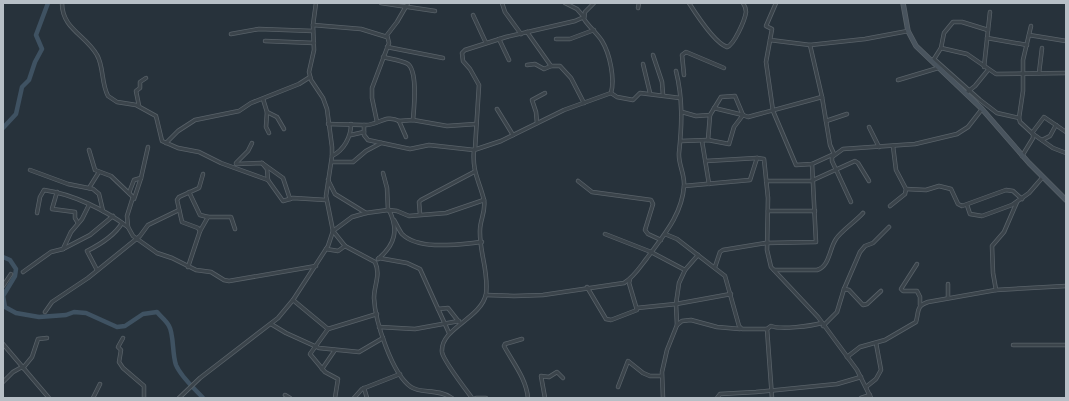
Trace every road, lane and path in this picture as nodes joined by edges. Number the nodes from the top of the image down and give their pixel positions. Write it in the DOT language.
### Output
graph roads {
  1 [pos="62,3"];
  2 [pos="316,3"];
  3 [pos="381,3"];
  4 [pos="502,3"];
  5 [pos="565,3"];
  6 [pos="594,3"];
  7 [pos="639,3"];
  8 [pos="689,3"];
  9 [pos="743,3"];
  10 [pos="776,3"];
  11 [pos="903,3"];
  12 [pos="408,5"];
  13 [pos="638,8"];
  14 [pos="435,11"];
  15 [pos="990,12"];
  16 [pos="473,15"];
  17 [pos="584,17"];
  18 [pos="313,25"];
  19 [pos="1031,26"];
  20 [pos="594,30"];
  21 [pos="988,30"];
  22 [pos="313,31"];
  23 [pos="908,31"];
  24 [pos="527,32"];
  25 [pos="231,34"];
  26 [pos="520,34"];
  27 [pos="1029,35"];
  28 [pos="387,37"];
  29 [pos="556,38"];
  30 [pos="987,38"];
  31 [pos="499,39"];
  32 [pos="770,40"];
  33 [pos="265,41"];
  34 [pos="1066,42"];
  35 [pos="314,43"];
  36 [pos="486,43"];
  37 [pos="810,45"];
  38 [pos="1027,45"];
  39 [pos="388,47"];
  40 [pos="941,48"];
  41 [pos="1042,48"];
  42 [pos="653,55"];
  43 [pos="383,57"];
  44 [pos="443,58"];
  45 [pos="509,60"];
  46 [pos="933,61"];
  47 [pos="643,64"];
  48 [pos="527,65"];
  49 [pos="551,66"];
  50 [pos="984,66"];
  51 [pos="724,68"];
  52 [pos="938,68"];
  53 [pos="988,70"];
  54 [pos="676,71"];
  55 [pos="1039,73"];
  56 [pos="1066,73"];
  57 [pos="1023,74"];
  58 [pos="684,76"];
  59 [pos="310,77"];
  60 [pos="146,78"];
  61 [pos="898,80"];
  62 [pos="968,92"];
  63 [pos="546,93"];
  64 [pos="611,93"];
  65 [pos="650,93"];
  66 [pos="663,95"];
  67 [pos="822,97"];
  68 [pos="680,98"];
  69 [pos="263,99"];
  70 [pos="584,103"];
  71 [pos="140,106"];
  72 [pos="714,108"];
  73 [pos="497,109"];
  74 [pos="982,109"];
  75 [pos="773,111"];
  76 [pos="267,112"];
  77 [pos="682,112"];
  78 [pos="847,114"];
  79 [pos="743,115"];
  80 [pos="710,116"];
  81 [pos="1019,118"];
  82 [pos="413,120"];
  83 [pos="399,121"];
  84 [pos="826,121"];
  85 [pos="377,122"];
  86 [pos="537,123"];
  87 [pos="328,124"];
  88 [pos="351,124"];
  89 [pos="476,124"];
  90 [pos="364,125"];
  91 [pos="1056,125"];
  92 [pos="869,127"];
  93 [pos="284,129"];
  94 [pos="364,132"];
  95 [pos="1066,132"];
  96 [pos="269,133"];
  97 [pos="1032,134"];
  98 [pos="351,135"];
  99 [pos="513,135"];
  100 [pos="406,137"];
  101 [pos="708,140"];
  102 [pos="1042,140"];
  103 [pos="681,141"];
  104 [pos="702,141"];
  105 [pos="166,143"];
  106 [pos="252,143"];
  107 [pos="382,143"];
  108 [pos="893,146"];
  109 [pos="148,147"];
  110 [pos="879,147"];
  111 [pos="475,149"];
  112 [pos="89,150"];
  113 [pos="834,154"];
  114 [pos="1066,154"];
  115 [pos="332,156"];
  116 [pos="1022,156"];
  117 [pos="757,158"];
  118 [pos="706,161"];
  119 [pos="262,162"];
  120 [pos="332,162"];
  121 [pos="812,164"];
  122 [pos="235,165"];
  123 [pos="836,169"];
  124 [pos="30,170"];
  125 [pos="99,172"];
  126 [pos="474,172"];
  127 [pos="383,173"];
  128 [pos="203,174"];
  129 [pos="141,178"];
  130 [pos="1042,178"];
  131 [pos="268,180"];
  132 [pos="328,180"];
  133 [pos="766,180"];
  134 [pos="813,180"];
  135 [pos="578,181"];
  136 [pos="870,181"];
  137 [pos="709,184"];
  138 [pos="684,186"];
  139 [pos="89,188"];
  140 [pos="906,189"];
  141 [pos="57,192"];
  142 [pos="129,192"];
  143 [pos="189,192"];
  144 [pos="134,199"];
  145 [pos="290,199"];
  146 [pos="1022,199"];
  147 [pos="326,200"];
  148 [pos="484,200"];
  149 [pos="1066,200"];
  150 [pos="851,202"];
  151 [pos="1017,202"];
  152 [pos="89,205"];
  153 [pos="890,206"];
  154 [pos="967,206"];
  155 [pos="179,210"];
  156 [pos="389,210"];
  157 [pos="768,210"];
  158 [pos="104,211"];
  159 [pos="815,211"];
  160 [pos="37,213"];
  161 [pos="366,213"];
  162 [pos="863,213"];
  163 [pos="420,214"];
  164 [pos="113,216"];
  165 [pos="208,217"];
  166 [pos="394,220"];
  167 [pos="78,223"];
  168 [pos="122,223"];
  169 [pos="128,227"];
  170 [pos="888,227"];
  171 [pos="236,229"];
  172 [pos="333,230"];
  173 [pos="200,231"];
  174 [pos="604,234"];
  175 [pos="665,234"];
  176 [pos="137,239"];
  177 [pos="660,240"];
  178 [pos="482,242"];
  179 [pos="766,243"];
  180 [pos="345,246"];
  181 [pos="63,249"];
  182 [pos="326,249"];
  183 [pos="651,252"];
  184 [pos="698,255"];
  185 [pos="379,258"];
  186 [pos="375,262"];
  187 [pos="917,264"];
  188 [pos="316,266"];
  189 [pos="188,267"];
  190 [pos="715,267"];
  191 [pos="97,270"];
  192 [pos="685,270"];
  193 [pos="774,270"];
  194 [pos="23,272"];
  195 [pos="11,274"];
  196 [pos="630,279"];
  197 [pos="948,284"];
  198 [pos="3,286"];
  199 [pos="1066,286"];
  200 [pos="587,287"];
  201 [pos="844,289"];
  202 [pos="996,290"];
  203 [pos="881,291"];
  204 [pos="731,294"];
  205 [pos="486,295"];
  206 [pos="948,298"];
  207 [pos="293,300"];
  208 [pos="676,304"];
  209 [pos="920,305"];
  210 [pos="637,308"];
  211 [pos="438,309"];
  212 [pos="45,312"];
  213 [pos="377,314"];
  214 [pos="459,321"];
  215 [pos="445,323"];
  216 [pos="271,324"];
  217 [pos="461,325"];
  218 [pos="677,325"];
  219 [pos="822,325"];
  220 [pos="379,327"];
  221 [pos="740,328"];
  222 [pos="328,329"];
  223 [pos="767,329"];
  224 [pos="450,333"];
  225 [pos="47,338"];
  226 [pos="123,338"];
  227 [pos="382,338"];
  228 [pos="522,340"];
  229 [pos="876,343"];
  230 [pos="3,344"];
  231 [pos="1066,345"];
  232 [pos="1013,346"];
  233 [pos="314,347"];
  234 [pos="335,350"];
  235 [pos="847,357"];
  236 [pos="23,368"];
  237 [pos="322,369"];
  238 [pos="400,374"];
  239 [pos="661,376"];
  240 [pos="861,377"];
  241 [pos="563,378"];
  242 [pos="3,382"];
  243 [pos="100,384"];
  244 [pos="618,387"];
  245 [pos="866,387"];
  246 [pos="364,388"];
  247 [pos="771,391"];
  248 [pos="285,395"];
  249 [pos="870,396"];
  250 [pos="49,398"];
  251 [pos="93,398"];
  252 [pos="144,398"];
  253 [pos="179,398"];
  254 [pos="290,398"];
  255 [pos="335,398"];
  256 [pos="354,398"];
  257 [pos="367,398"];
  258 [pos="452,398"];
  259 [pos="472,398"];
  260 [pos="476,398"];
  261 [pos="486,398"];
  262 [pos="528,398"];
  263 [pos="545,398"];
  264 [pos="663,398"];
  265 [pos="717,398"];
  266 [pos="772,398"];
  267 [pos="861,398"];
  1 -- 71 [label="street"];
  2 -- 18 [label="street"];
  3 -- 12 [label="street"];
  4 -- 26 [label="street"];
  5 -- 17 [label="street"];
  6 -- 17 [label="street"];
  7 -- 13 [label="street"];
  8 -- 9 [label="street"];
  10 -- 32 [label="street"];
  11 -- 23 [label="street"];
  12 -- 14 [label="street"];
  12 -- 28 [label="street"];
  15 -- 21 [label="street"];
  16 -- 36 [label="street"];
  17 -- 20 [label="street"];
  17 -- 24 [label="street"];
  18 -- 22 [label="street"];
  18 -- 28 [label="street"];
  19 -- 27 [label="street"];
  20 -- 29 [label="street"];
  20 -- 64 [label="street"];
  21 -- 30 [label="street"];
  21 -- 40 [label="street"];
  22 -- 25 [label="street"];
  22 -- 35 [label="street"];
  23 -- 37 [label="street"];
  23 -- 46 [label="street"];
  24 -- 26 [label="street"];
  24 -- 49 [label="street"];
  26 -- 31 [label="street"];
  27 -- 34 [label="street"];
  27 -- 38 [label="street"];
  28 -- 39 [label="street"];
  30 -- 38 [label="street"];
  30 -- 50 [label="street"];
  31 -- 36 [label="street"];
  31 -- 45 [label="street"];
  32 -- 37 [label="street"];
  32 -- 75 [label="street"];
  33 -- 35 [label="street"];
  35 -- 59 [label="street"];
  36 -- 89 [label="street"];
  37 -- 67 [label="street"];
  38 -- 57 [label="street"];
  39 -- 43 [label="street"];
  39 -- 44 [label="street"];
  40 -- 46 [label="street"];
  40 -- 50 [label="street"];
  41 -- 55 [label="street"];
  42 -- 66 [label="street"];
  43 -- 82 [label="street"];
  43 -- 85 [label="street"];
  46 -- 52 [label="street"];
  46 -- 62 [label="street"];
  47 -- 65 [label="street"];
  48 -- 49 [label="street"];
  49 -- 70 [label="street"];
  50 -- 53 [label="street"];
  51 -- 58 [label="street"];
  52 -- 61 [label="street"];
  52 -- 62 [label="street"];
  53 -- 57 [label="street"];
  53 -- 62 [label="street"];
  54 -- 68 [label="street"];
  55 -- 56 [label="street"];
  55 -- 57 [label="street"];
  57 -- 81 [label="street"];
  59 -- 69 [label="street"];
  59 -- 87 [label="street"];
  60 -- 71 [label="street"];
  62 -- 74 [label="street"];
  62 -- 81 [label="street"];
  63 -- 86 [label="street"];
  64 -- 65 [label="street"];
  64 -- 70 [label="street"];
  65 -- 66 [label="street"];
  66 -- 68 [label="street"];
  67 -- 75 [label="street"];
  67 -- 84 [label="street"];
  68 -- 77 [label="street"];
  69 -- 76 [label="street"];
  69 -- 105 [label="street"];
  70 -- 86 [label="street"];
  71 -- 105 [label="street"];
  72 -- 79 [label="street"];
  72 -- 79 [label="street"];
  72 -- 80 [label="street"];
  73 -- 99 [label="street"];
  74 -- 108 [label="street"];
  74 -- 116 [label="street"];
  75 -- 79 [label="street"];
  75 -- 121 [label="street"];
  76 -- 93 [label="street"];
  76 -- 96 [label="street"];
  77 -- 80 [label="street"];
  77 -- 103 [label="street"];
  78 -- 84 [label="street"];
  79 -- 101 [label="street"];
  80 -- 101 [label="street"];
  81 -- 97 [label="street"];
  82 -- 83 [label="street"];
  82 -- 89 [label="street"];
  83 -- 85 [label="street"];
  83 -- 100 [label="street"];
  84 -- 113 [label="street"];
  85 -- 90 [label="street"];
  86 -- 99 [label="street"];
  87 -- 88 [label="street"];
  87 -- 115 [label="street"];
  88 -- 90 [label="street"];
  88 -- 98 [label="street"];
  89 -- 111 [label="street"];
  90 -- 94 [label="street"];
  91 -- 95 [label="street"];
  91 -- 97 [label="street"];
  91 -- 102 [label="street"];
  92 -- 110 [label="street"];
  94 -- 98 [label="street"];
  94 -- 107 [label="street"];
  97 -- 102 [label="street"];
  97 -- 116 [label="street"];
  98 -- 115 [label="street"];
  99 -- 111 [label="street"];
  101 -- 104 [label="street"];
  102 -- 114 [label="street"];
  103 -- 104 [label="street"];
  103 -- 138 [label="street"];
  104 -- 118 [label="street"];
  105 -- 122 [label="street"];
  106 -- 122 [label="street"];
  107 -- 111 [label="street"];
  107 -- 120 [label="street"];
  108 -- 110 [label="street"];
  108 -- 140 [label="street"];
  109 -- 129 [label="street"];
  110 -- 113 [label="street"];
  111 -- 126 [label="street"];
  112 -- 125 [label="street"];
  113 -- 121 [label="street"];
  113 -- 123 [label="street"];
  115 -- 120 [label="street"];
  116 -- 130 [label="street"];
  117 -- 118 [label="street"];
  117 -- 133 [label="street"];
  117 -- 137 [label="street"];
  118 -- 137 [label="street"];
  119 -- 122 [label="street"];
  119 -- 131 [label="street"];
  119 -- 145 [label="street"];
  120 -- 132 [label="street"];
  121 -- 134 [label="street"];
  122 -- 131 [label="street"];
  123 -- 134 [label="street"];
  123 -- 136 [label="street"];
  123 -- 150 [label="street"];
  124 -- 139 [label="street"];
  125 -- 139 [label="street"];
  125 -- 142 [label="street"];
  126 -- 148 [label="street"];
  126 -- 163 [label="street"];
  127 -- 156 [label="street"];
  128 -- 143 [label="street"];
  129 -- 142 [label="street"];
  129 -- 144 [label="street"];
  130 -- 146 [label="street"];
  130 -- 149 [label="street"];
  131 -- 145 [label="street"];
  132 -- 147 [label="street"];
  132 -- 161 [label="street"];
  133 -- 134 [label="street"];
  133 -- 157 [label="street"];
  134 -- 159 [label="street"];
  135 -- 177 [label="street"];
  137 -- 138 [label="street"];
  138 -- 175 [label="street"];
  139 -- 158 [label="street"];
  140 -- 153 [label="street"];
  140 -- 154 [label="street"];
  141 -- 152 [label="street"];
  141 -- 160 [label="street"];
  141 -- 167 [label="street"];
  142 -- 144 [label="street"];
  143 -- 155 [label="street"];
  143 -- 165 [label="street"];
  144 -- 169 [label="street"];
  145 -- 147 [label="street"];
  146 -- 151 [label="street"];
  146 -- 154 [label="street"];
  147 -- 172 [label="street"];
  148 -- 163 [label="street"];
  148 -- 178 [label="street"];
  151 -- 154 [label="street"];
  151 -- 202 [label="street"];
  152 -- 158 [label="street"];
  152 -- 167 [label="street"];
  155 -- 173 [label="street"];
  155 -- 176 [label="street"];
  156 -- 161 [label="street"];
  156 -- 163 [label="street"];
  156 -- 166 [label="street"];
  157 -- 159 [label="street"];
  157 -- 179 [label="street"];
  158 -- 164 [label="street"];
  159 -- 179 [label="street"];
  161 -- 172 [label="street"];
  162 -- 193 [label="street"];
  164 -- 168 [label="street"];
  164 -- 181 [label="street"];
  165 -- 171 [label="street"];
  165 -- 173 [label="street"];
  166 -- 178 [label="street"];
  166 -- 185 [label="street"];
  167 -- 181 [label="street"];
  168 -- 169 [label="street"];
  168 -- 191 [label="street"];
  169 -- 176 [label="street"];
  170 -- 201 [label="street"];
  172 -- 180 [label="street"];
  172 -- 182 [label="street"];
  173 -- 189 [label="street"];
  174 -- 183 [label="street"];
  175 -- 177 [label="street"];
  175 -- 184 [label="street"];
  176 -- 189 [label="street"];
  176 -- 191 [label="street"];
  177 -- 183 [label="street"];
  178 -- 205 [label="street"];
  179 -- 190 [label="street"];
  179 -- 193 [label="street"];
  180 -- 182 [label="street"];
  180 -- 186 [label="street"];
  181 -- 194 [label="street"];
  182 -- 188 [label="street"];
  183 -- 192 [label="street"];
  183 -- 196 [label="street"];
  184 -- 190 [label="street"];
  184 -- 192 [label="street"];
  185 -- 186 [label="street"];
  185 -- 211 [label="street"];
  186 -- 213 [label="street"];
  187 -- 209 [label="street"];
  188 -- 189 [label="street"];
  188 -- 207 [label="street"];
  190 -- 204 [label="street"];
  191 -- 212 [label="street"];
  192 -- 208 [label="street"];
  193 -- 219 [label="street"];
  195 -- 198 [label="street"];
  196 -- 200 [label="street"];
  196 -- 210 [label="street"];
  197 -- 206 [label="street"];
  199 -- 202 [label="street"];
  200 -- 205 [label="street"];
  200 -- 210 [label="street"];
  201 -- 203 [label="street"];
  201 -- 219 [label="street"];
  202 -- 206 [label="street"];
  204 -- 208 [label="street"];
  204 -- 221 [label="street"];
  205 -- 217 [label="street"];
  206 -- 209 [label="street"];
  207 -- 216 [label="street"];
  207 -- 222 [label="street"];
  208 -- 210 [label="street"];
  208 -- 218 [label="street"];
  209 -- 229 [label="street"];
  211 -- 214 [label="street"];
  211 -- 215 [label="street"];
  213 -- 220 [label="street"];
  213 -- 222 [label="street"];
  214 -- 215 [label="street"];
  214 -- 217 [label="street"];
  215 -- 220 [label="street"];
  215 -- 224 [label="street"];
  216 -- 233 [label="street"];
  216 -- 253 [label="street"];
  217 -- 224 [label="street"];
  218 -- 221 [label="street"];
  218 -- 239 [label="street"];
  219 -- 223 [label="street"];
  219 -- 235 [label="street"];
  220 -- 227 [label="street"];
  221 -- 223 [label="street"];
  222 -- 233 [label="street"];
  223 -- 247 [label="street"];
  224 -- 259 [label="street"];
  225 -- 236 [label="street"];
  226 -- 252 [label="street"];
  227 -- 234 [label="street"];
  227 -- 238 [label="street"];
  228 -- 262 [label="street"];
  229 -- 235 [label="street"];
  229 -- 245 [label="street"];
  230 -- 236 [label="street"];
  231 -- 232 [label="street"];
  233 -- 234 [label="street"];
  233 -- 237 [label="street"];
  234 -- 237 [label="street"];
  235 -- 240 [label="street"];
  236 -- 242 [label="street"];
  236 -- 250 [label="street"];
  237 -- 255 [label="street"];
  238 -- 246 [label="street"];
  238 -- 258 [label="street"];
  239 -- 244 [label="street"];
  239 -- 264 [label="street"];
  240 -- 245 [label="street"];
  240 -- 247 [label="street"];
  241 -- 263 [label="street"];
  243 -- 251 [label="street"];
  245 -- 249 [label="street"];
  246 -- 256 [label="street"];
  246 -- 257 [label="street"];
  247 -- 265 [label="street"];
  247 -- 266 [label="street"];
  248 -- 254 [label="street"];
  249 -- 267 [label="street"];
  260 -- 261 [label="street"];
}
